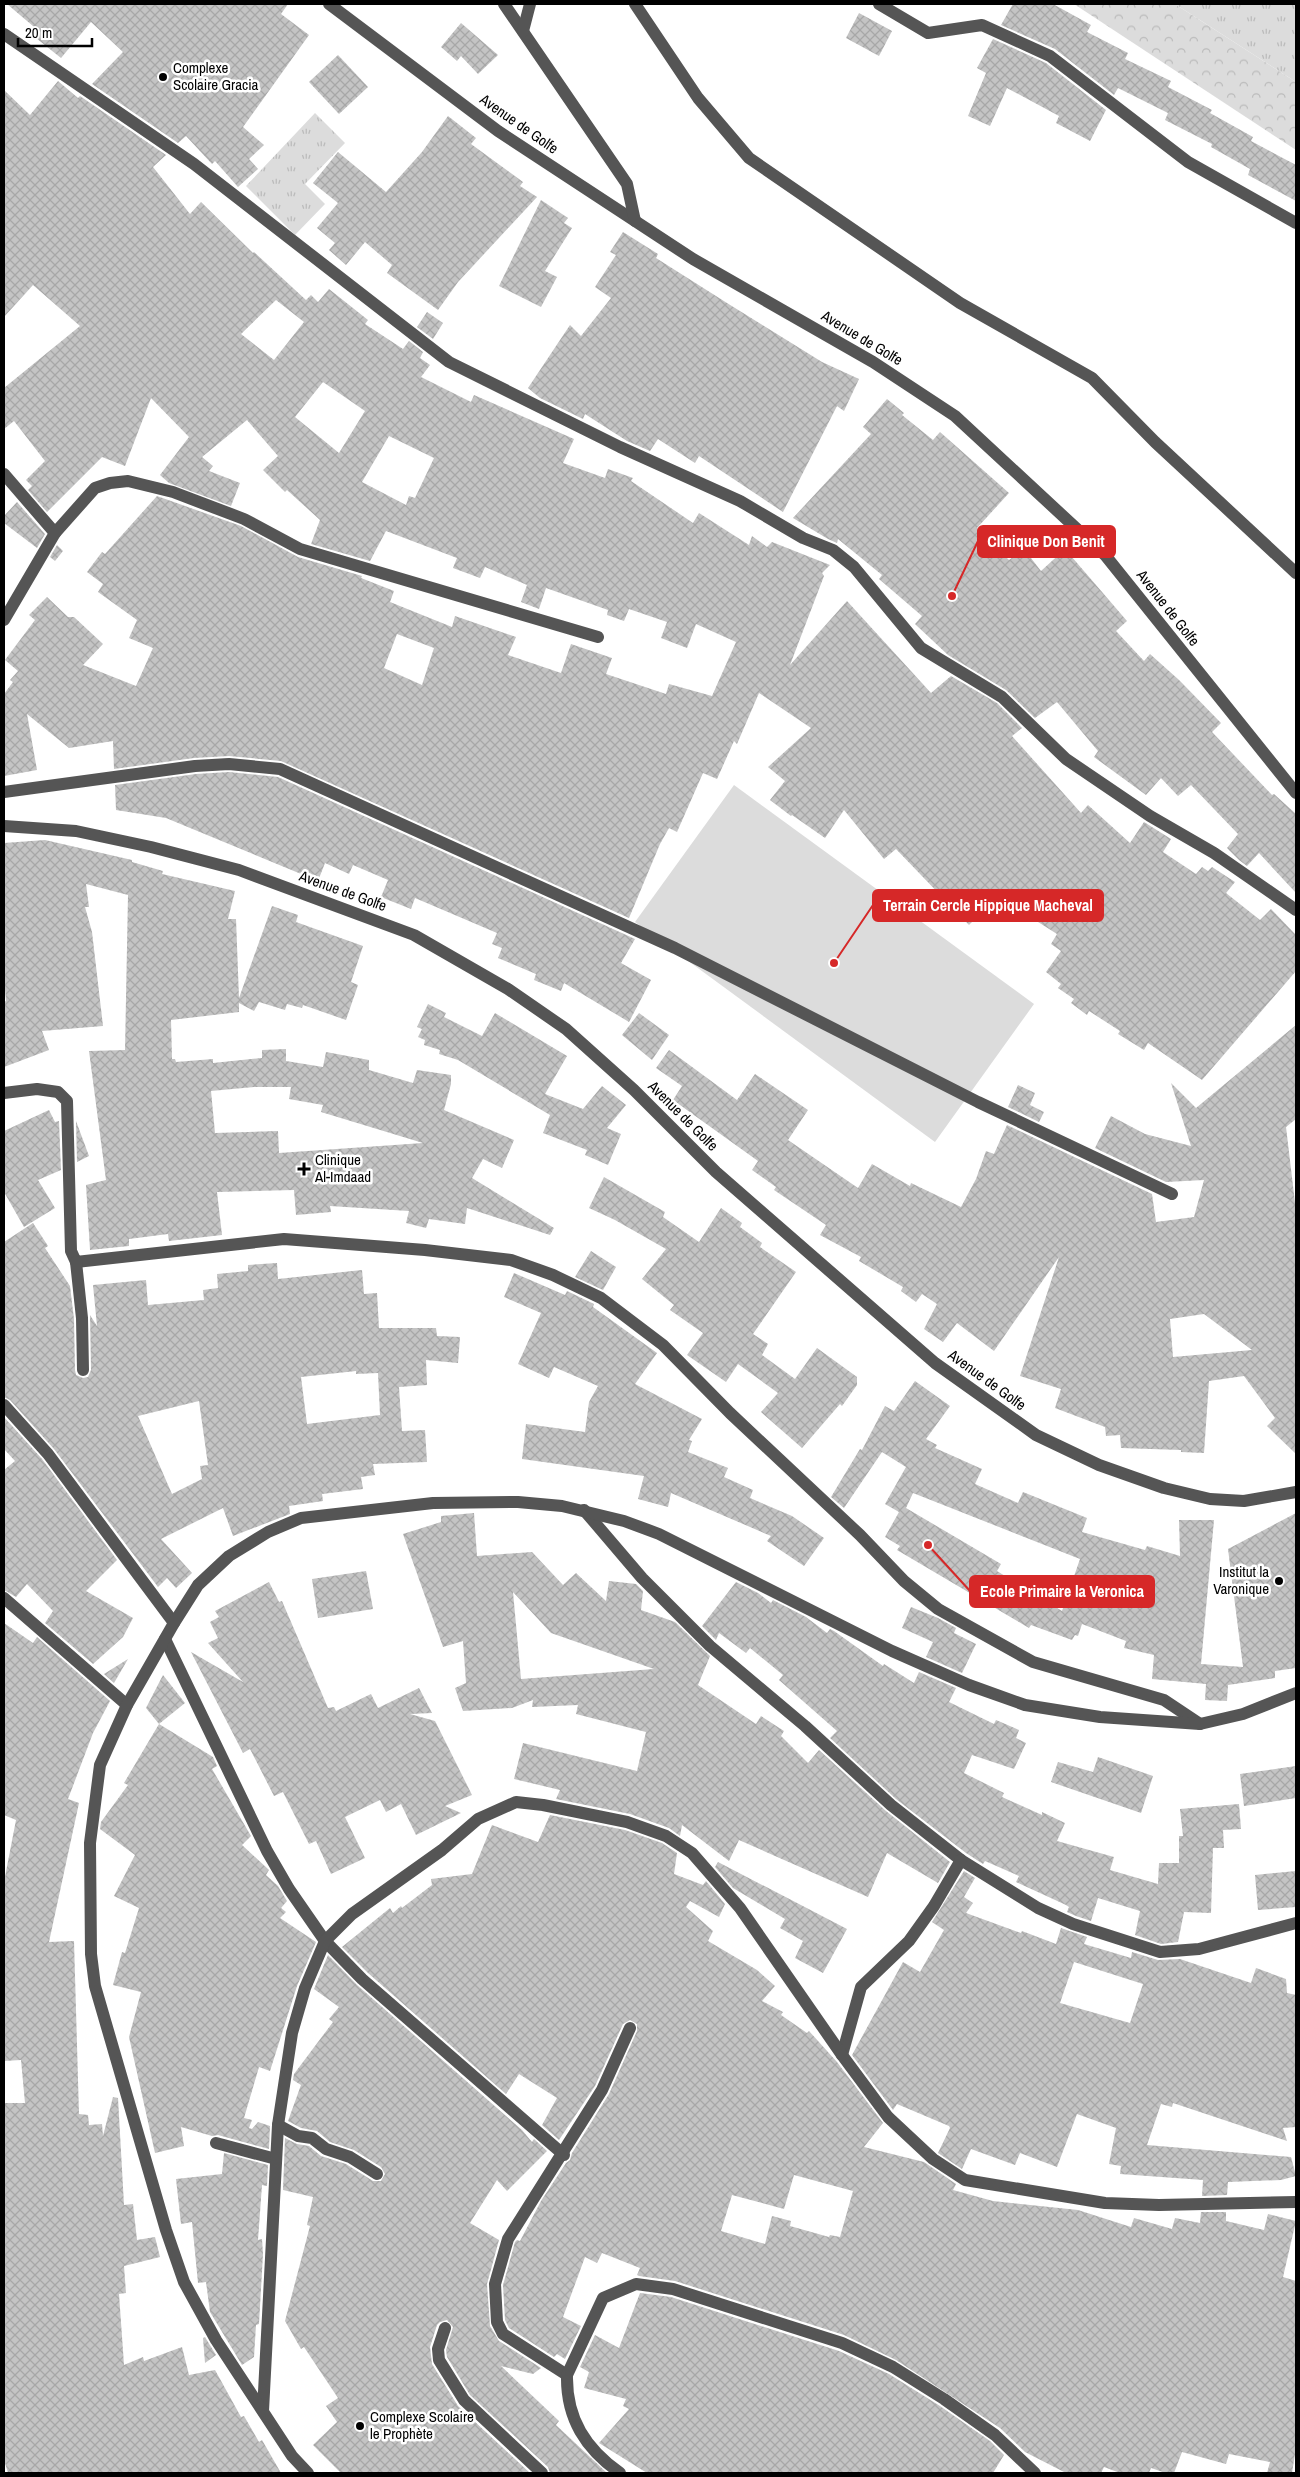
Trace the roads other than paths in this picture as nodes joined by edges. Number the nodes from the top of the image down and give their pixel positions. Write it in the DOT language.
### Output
graph roads {
  1 [pos="329,4"];
  2 [pos="504,4"];
  3 [pos="530,4"];
  4 [pos="635,4"];
  5 [pos="878,4"];
  6 [pos="523,31"];
  7 [pos="4,34"];
  8 [pos="635,221"];
  9 [pos="1296,223"];
  10 [pos="4,474"];
  11 [pos="55,534"];
  12 [pos="1296,573"];
  13 [pos="4,620"];
  14 [pos="598,637"];
  15 [pos="4,792"];
  16 [pos="1296,794"];
  17 [pos="4,826"];
  18 [pos="1296,910"];
  19 [pos="4,1093"];
  20 [pos="1172,1194"];
  21 [pos="76,1262"];
  22 [pos="83,1370"];
  23 [pos="4,1405"];
  24 [pos="1296,1492"];
  25 [pos="584,1510"];
  26 [pos="4,1598"];
  27 [pos="174,1623"];
  28 [pos="165,1639"];
  29 [pos="1296,1693"];
  30 [pos="127,1705"];
  31 [pos="1200,1724"];
  32 [pos="961,1860"];
  33 [pos="1296,1923"];
  34 [pos="325,1941"];
  35 [pos="630,2028"];
  36 [pos="842,2055"];
  37 [pos="278,2126"];
  38 [pos="216,2143"];
  39 [pos="564,2155"];
  40 [pos="276,2159"];
  41 [pos="377,2174"];
  42 [pos="1296,2202"];
  43 [pos="445,2328"];
  44 [pos="567,2375"];
  45 [pos="264,2411"];
  46 [pos="612,2471"];
  47 [pos="308,2473"];
  48 [pos="542,2473"];
  49 [pos="1035,2473"];
  1 -- 8 [label="street, Avenue de Golfe"];
  2 -- 6 [label="street"];
  3 -- 6 [label="street"];
  4 -- 12 [label="street"];
  5 -- 9 [label="street"];
  6 -- 8 [label="street"];
  7 -- 18 [label="street"];
  8 -- 16 [label="street, Avenue de Golfe"];
  10 -- 11 [label="street"];
  11 -- 13 [label="street"];
  11 -- 14 [label="street"];
  15 -- 20 [label="street"];
  17 -- 24 [label="street, Avenue de Golfe"];
  19 -- 21 [label="street"];
  21 -- 22 [label="street"];
  21 -- 31 [label="street"];
  23 -- 27 [label="street"];
  25 -- 27 [label="street"];
  25 -- 31 [label="street"];
  25 -- 32 [label="street"];
  26 -- 30 [label="street"];
  27 -- 28 [label="street"];
  28 -- 30 [label="street"];
  28 -- 34 [label="street"];
  29 -- 31 [label="street"];
  30 -- 45 [label="street"];
  32 -- 33 [label="street"];
  32 -- 36 [label="street"];
  34 -- 36 [label="street"];
  34 -- 37 [label="street"];
  34 -- 39 [label="street"];
  35 -- 39 [label="street"];
  36 -- 42 [label="street"];
  37 -- 40 [label="street"];
  37 -- 41 [label="street"];
  38 -- 40 [label="street"];
  39 -- 44 [label="street"];
  40 -- 45 [label="street"];
  43 -- 48 [label="street"];
  44 -- 46 [label="street"];
  44 -- 49 [label="street"];
  45 -- 47 [label="street"];
}
